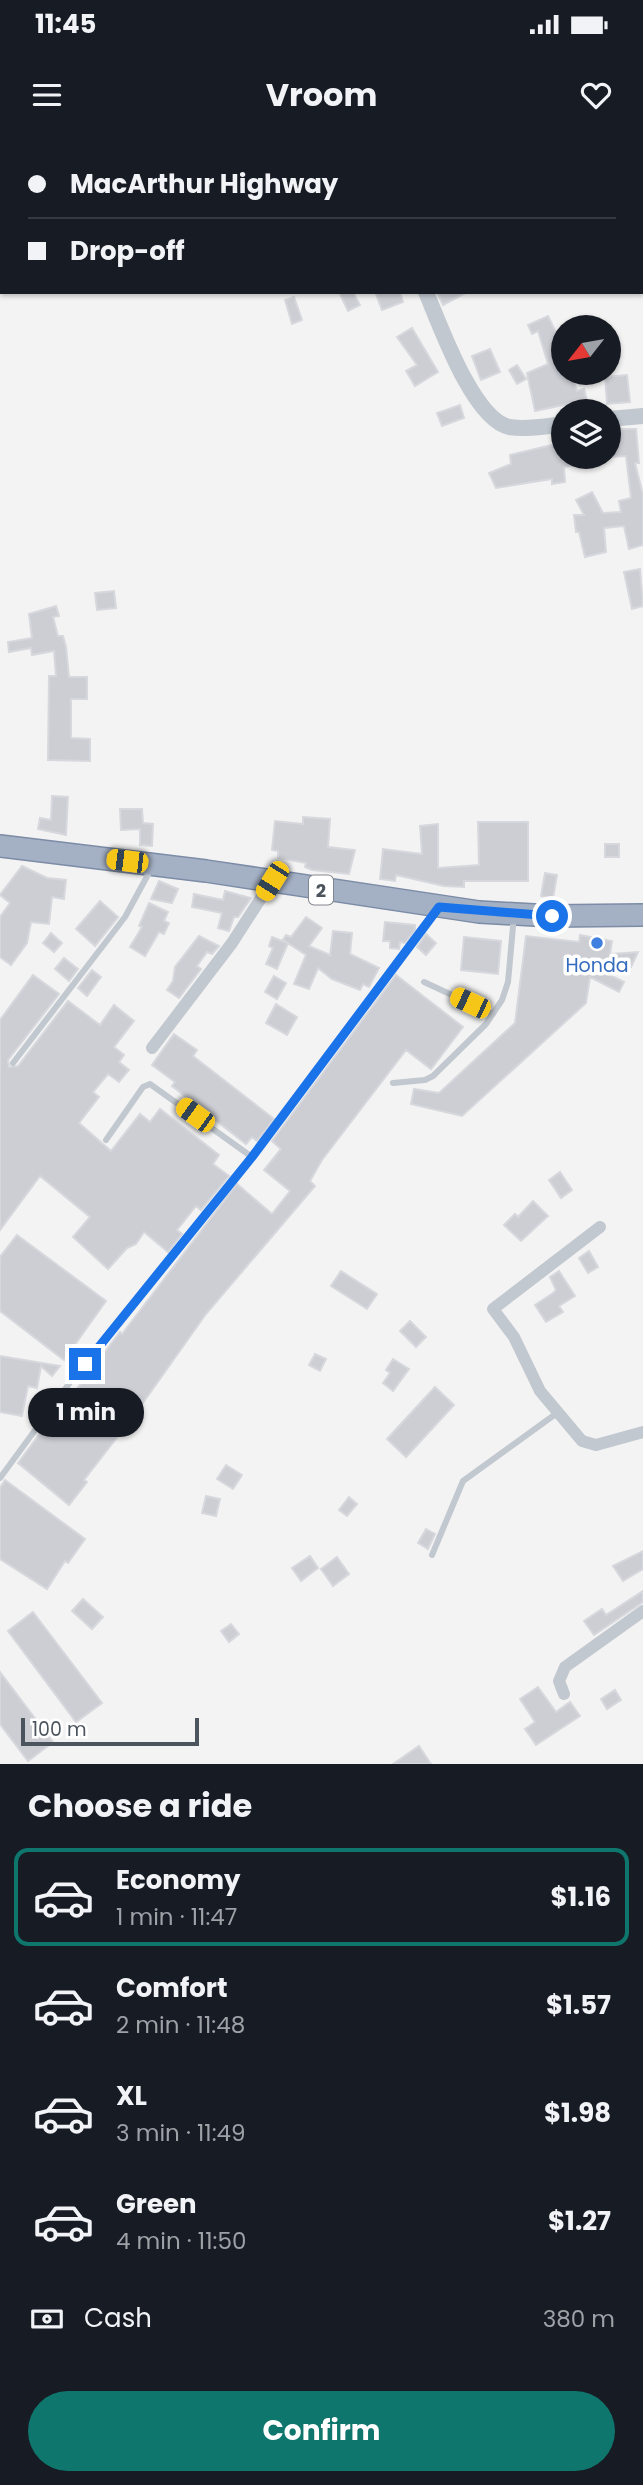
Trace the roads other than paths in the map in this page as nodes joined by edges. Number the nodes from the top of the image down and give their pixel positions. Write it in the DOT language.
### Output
graph roads {
  1 [pos="427,294"];
  2 [pos="643,416"];
  3 [pos="621,418"];
  4 [pos="551,425"];
  5 [pos="0,846"];
  6 [pos="154,864"];
  7 [pos="272,881"];
  8 [pos="439,907"];
  9 [pos="514,914"];
  10 [pos="643,915"];
  11 [pos="424,982"];
  12 [pos="493,1014"];
  13 [pos="152,1048"];
  14 [pos="13,1063"];
  15 [pos="393,1083"];
  16 [pos="106,1140"];
  17 [pos="252,1157"];
  18 [pos="600,1227"];
  19 [pos="557,1413"];
  20 [pos="643,1433"];
  21 [pos="0,1478"];
  22 [pos="432,1555"];
  23 [pos="643,1611"];
  24 [pos="564,1694"];
  1 -- 4 [label="street"];
  2 -- 3 [label="street"];
  5 -- 6 [label="highway, 2"];
  6 -- 7 [label="highway, 2"];
  6 -- 14 [label="lane"];
  7 -- 8 [label="highway, 2"];
  7 -- 13 [label="street"];
  8 -- 9 [label="highway, 2"];
  8 -- 17 [label="lane"];
  9 -- 10 [label="highway, 2"];
  9 -- 12 [label="lane"];
  11 -- 12 [label="lane"];
  12 -- 15 [label="lane"];
  16 -- 17 [label="lane"];
  17 -- 21 [label="lane"];
  18 -- 19 [label="street"];
  19 -- 20 [label="street"];
  19 -- 22 [label="lane"];
  23 -- 24 [label="street"];
}
